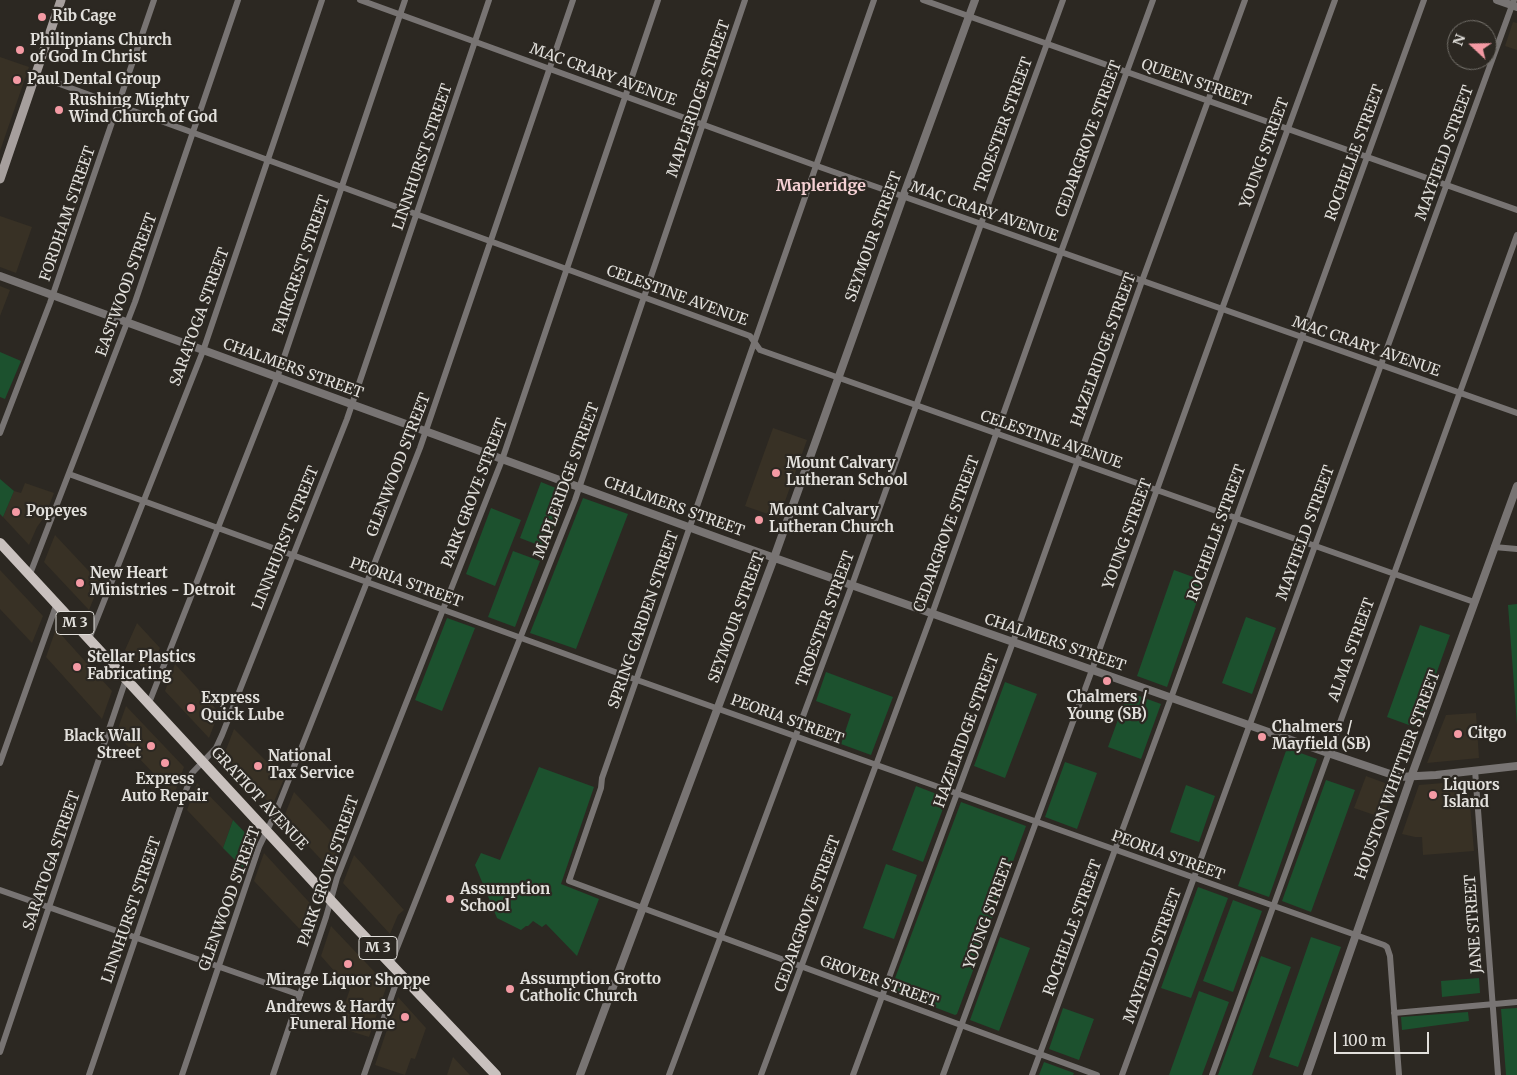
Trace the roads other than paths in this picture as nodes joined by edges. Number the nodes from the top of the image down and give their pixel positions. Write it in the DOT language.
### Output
graph roads {
  1 [pos="61,0"];
  2 [pos="154,0"];
  3 [pos="238,0"];
  4 [pos="322,0"];
  5 [pos="360,0"];
  6 [pos="405,0"];
  7 [pos="489,0"];
  8 [pos="573,0"];
  9 [pos="658,0"];
  10 [pos="745,0"];
  11 [pos="874,0"];
  12 [pos="923,0"];
  13 [pos="975,0"];
  14 [pos="1063,0"];
  15 [pos="1154,0"];
  16 [pos="1245,0"];
  17 [pos="1335,0"];
  18 [pos="1424,0"];
  19 [pos="1497,0"];
  20 [pos="1514,4"];
  21 [pos="400,15"];
  22 [pos="969,16"];
  23 [pos="475,42"];
  24 [pos="1047,44"];
  25 [pos="550,69"];
  26 [pos="1127,72"];
  27 [pos="35,75"];
  28 [pos="625,97"];
  29 [pos="1208,101"];
  30 [pos="118,105"];
  31 [pos="703,125"];
  32 [pos="1287,129"];
  33 [pos="193,133"];
  34 [pos="1366,157"];
  35 [pos="268,160"];
  36 [pos="816,166"];
  37 [pos="0,180"];
  38 [pos="1446,185"];
  39 [pos="342,187"];
  40 [pos="903,196"];
  41 [pos="1517,210"];
  42 [pos="417,215"];
  43 [pos="981,224"];
  44 [pos="1517,235"];
  45 [pos="492,242"];
  46 [pos="1061,252"];
  47 [pos="568,269"];
  48 [pos="0,276"];
  49 [pos="1142,281"];
  50 [pos="53,296"];
  51 [pos="645,297"];
  52 [pos="1222,309"];
  53 [pos="128,324"];
  54 [pos="1301,337"];
  55 [pos="755,343"];
  56 [pos="203,351"];
  57 [pos="1380,365"];
  58 [pos="277,378"];
  59 [pos="838,378"];
  60 [pos="1459,393"];
  61 [pos="352,405"];
  62 [pos="916,405"];
  63 [pos="1517,413"];
  64 [pos="426,432"];
  65 [pos="0,433"];
  66 [pos="997,434"];
  67 [pos="502,460"];
  68 [pos="1078,462"];
  69 [pos="69,474"];
  70 [pos="1517,486"];
  71 [pos="579,488"];
  72 [pos="1157,490"];
  73 [pos="144,501"];
  74 [pos="1235,518"];
  75 [pos="218,528"];
  76 [pos="690,528"];
  77 [pos="0,543"];
  78 [pos="1314,546"];
  79 [pos="1494,547"];
  80 [pos="1517,549"];
  81 [pos="293,555"];
  82 [pos="774,558"];
  83 [pos="30,574"];
  84 [pos="1393,574"];
  85 [pos="367,582"];
  86 [pos="852,585"];
  87 [pos="1474,602"];
  88 [pos="57,604"];
  89 [pos="443,610"];
  90 [pos="932,614"];
  91 [pos="520,638"];
  92 [pos="89,639"];
  93 [pos="1013,642"];
  94 [pos="1092,670"];
  95 [pos="126,679"];
  96 [pos="637,680"];
  97 [pos="1171,698"];
  98 [pos="150,703"];
  99 [pos="718,709"];
  100 [pos="1249,725"];
  101 [pos="796,736"];
  102 [pos="1328,753"];
  103 [pos="203,761"];
  104 [pos="0,762"];
  105 [pos="876,765"];
  106 [pos="1517,766"];
  107 [pos="1475,770"];
  108 [pos="1411,776"];
  109 [pos="957,794"];
  110 [pos="1036,822"];
  111 [pos="268,830"];
  112 [pos="1116,850"];
  113 [pos="1194,878"];
  114 [pos="568,881"];
  115 [pos="0,890"];
  116 [pos="331,898"];
  117 [pos="1274,906"];
  118 [pos="49,908"];
  119 [pos="643,909"];
  120 [pos="1356,936"];
  121 [pos="720,937"];
  122 [pos="136,938"];
  123 [pos="391,963"];
  124 [pos="218,967"];
  125 [pos="802,967"];
  126 [pos="400,972"];
  127 [pos="300,995"];
  128 [pos="882,996"];
  129 [pos="1517,1002"];
  130 [pos="1493,1004"];
  131 [pos="1394,1013"];
  132 [pos="961,1025"];
  133 [pos="0,1052"];
  134 [pos="1040,1054"];
  135 [pos="89,1075"];
  136 [pos="182,1075"];
  137 [pos="273,1075"];
  138 [pos="364,1075"];
  139 [pos="496,1075"];
  140 [pos="580,1075"];
  141 [pos="669,1075"];
  142 [pos="761,1075"];
  143 [pos="853,1075"];
  144 [pos="943,1075"];
  145 [pos="1032,1075"];
  146 [pos="1097,1075"];
  147 [pos="1122,1075"];
  148 [pos="1212,1075"];
  149 [pos="1307,1075"];
  150 [pos="1399,1075"];
  151 [pos="1498,1075"];
  1 -- 27 [label="main road"];
  2 -- 30 [label="street, FORDHAM STREET"];
  3 -- 33 [label="street, EASTWOOD STREET"];
  4 -- 35 [label="street, SARATOGA STREET"];
  5 -- 21 [label="street, MAC CRARY AVENUE"];
  6 -- 21 [label="street, FAIRCREST STREET"];
  7 -- 23 [label="street, LINNHURST STREET"];
  8 -- 25 [label="street, GLENWOOD STREET"];
  9 -- 28 [label="street, PARK GROVE STREET"];
  10 -- 31 [label="street, MAPLERIDGE STREET"];
  11 -- 36 [label="street, SPRING GARDEN STREET"];
  12 -- 22 [label="street, QUEEN STREET"];
  13 -- 22 [label="street, SEYMOUR STREET"];
  14 -- 24 [label="street, TROESTER STREET"];
  15 -- 26 [label="street, CEDARGROVE STREET"];
  16 -- 29 [label="street, HAZELRIDGE STREET"];
  17 -- 32 [label="street, YOUNG STREET"];
  18 -- 34 [label="street, ROCHELLE STREET"];
  19 -- 20 [label="street"];
  20 -- 38 [label="street, MAYFIELD STREET"];
  21 -- 23 [label="street, MAC CRARY AVENUE"];
  21 -- 39 [label="street, FAIRCREST STREET"];
  22 -- 24 [label="street, QUEEN STREET"];
  22 -- 40 [label="street, SEYMOUR STREET"];
  23 -- 25 [label="street, MAC CRARY AVENUE"];
  23 -- 42 [label="street, LINNHURST STREET"];
  24 -- 26 [label="street, QUEEN STREET"];
  24 -- 43 [label="street, TROESTER STREET"];
  25 -- 28 [label="street, MAC CRARY AVENUE"];
  25 -- 45 [label="street, GLENWOOD STREET"];
  26 -- 29 [label="street, QUEEN STREET"];
  26 -- 46 [label="street, CEDARGROVE STREET"];
  27 -- 30 [label="street, CELESTINE AVENUE"];
  27 -- 37 [label="main road"];
  28 -- 31 [label="street, MAC CRARY AVENUE"];
  28 -- 47 [label="street, PARK GROVE STREET"];
  29 -- 32 [label="street, QUEEN STREET"];
  29 -- 49 [label="street, HAZELRIDGE STREET"];
  30 -- 33 [label="street, CELESTINE AVENUE"];
  30 -- 50 [label="street, FORDHAM STREET"];
  31 -- 36 [label="street, MAC CRARY AVENUE"];
  31 -- 51 [label="street, MAPLERIDGE STREET"];
  32 -- 34 [label="street, QUEEN STREET"];
  32 -- 52 [label="street, YOUNG STREET"];
  33 -- 35 [label="street, CELESTINE AVENUE"];
  33 -- 53 [label="street, EASTWOOD STREET"];
  34 -- 38 [label="street, QUEEN STREET"];
  34 -- 54 [label="street, ROCHELLE STREET"];
  35 -- 39 [label="street, CELESTINE AVENUE"];
  35 -- 56 [label="street, SARATOGA STREET"];
  36 -- 40 [label="street, MAC CRARY AVENUE"];
  36 -- 55 [label="street, SPRING GARDEN STREET"];
  38 -- 41 [label="street, QUEEN STREET"];
  38 -- 57 [label="street, MAYFIELD STREET"];
  39 -- 42 [label="street, CELESTINE AVENUE"];
  39 -- 58 [label="street, FAIRCREST STREET"];
  40 -- 43 [label="street, MAC CRARY AVENUE"];
  40 -- 59 [label="street, SEYMOUR STREET"];
  42 -- 45 [label="street, CELESTINE AVENUE"];
  42 -- 61 [label="street, LINNHURST STREET"];
  43 -- 46 [label="street, MAC CRARY AVENUE"];
  43 -- 62 [label="street, TROESTER STREET"];
  44 -- 60 [label="street, ALMA STREET"];
  45 -- 47 [label="street, CELESTINE AVENUE"];
  45 -- 64 [label="street, GLENWOOD STREET"];
  46 -- 49 [label="street, MAC CRARY AVENUE"];
  46 -- 66 [label="street, CEDARGROVE STREET"];
  47 -- 51 [label="street, CELESTINE AVENUE"];
  47 -- 67 [label="street, PARK GROVE STREET"];
  48 -- 50 [label="street, CHALMERS STREET"];
  49 -- 52 [label="street, MAC CRARY AVENUE"];
  49 -- 68 [label="street, HAZELRIDGE STREET"];
  50 -- 53 [label="street, CHALMERS STREET"];
  50 -- 65 [label="street, FORDHAM STREET"];
  51 -- 55 [label="street, CELESTINE AVENUE"];
  51 -- 71 [label="street, MAPLERIDGE STREET"];
  52 -- 54 [label="street, MAC CRARY AVENUE"];
  52 -- 72 [label="street, YOUNG STREET"];
  53 -- 56 [label="street, CHALMERS STREET"];
  53 -- 69 [label="street, EASTWOOD STREET"];
  54 -- 57 [label="street, MAC CRARY AVENUE"];
  54 -- 74 [label="street, ROCHELLE STREET"];
  55 -- 59 [label="street, CELESTINE AVENUE"];
  55 -- 76 [label="street, SPRING GARDEN STREET"];
  56 -- 58 [label="street, CHALMERS STREET"];
  56 -- 73 [label="street, SARATOGA STREET"];
  57 -- 60 [label="street, MAC CRARY AVENUE"];
  57 -- 78 [label="street, MAYFIELD STREET"];
  58 -- 61 [label="street, CHALMERS STREET"];
  58 -- 75 [label="street, FAIRCREST STREET"];
  59 -- 62 [label="street, CELESTINE AVENUE"];
  59 -- 82 [label="street, SEYMOUR STREET"];
  60 -- 63 [label="street, MAC CRARY AVENUE"];
  60 -- 84 [label="street, ALMA STREET"];
  61 -- 64 [label="street, CHALMERS STREET"];
  61 -- 81 [label="street, LINNHURST STREET"];
  62 -- 66 [label="street, CELESTINE AVENUE"];
  62 -- 86 [label="street, TROESTER STREET"];
  64 -- 67 [label="street, CHALMERS STREET"];
  64 -- 85 [label="street, GLENWOOD STREET"];
  66 -- 68 [label="street, CELESTINE AVENUE"];
  66 -- 90 [label="street, CEDARGROVE STREET"];
  67 -- 71 [label="street, CHALMERS STREET"];
  67 -- 89 [label="street, PARK GROVE STREET"];
  68 -- 72 [label="street, CELESTINE AVENUE"];
  68 -- 93 [label="street, HAZELRIDGE STREET"];
  69 -- 73 [label="street, PEORIA STREET"];
  69 -- 83 [label="street, EASTWOOD STREET"];
  70 -- 79 [label="street, HOUSTON WHITTIER STREET"];
  71 -- 76 [label="street, CHALMERS STREET"];
  71 -- 91 [label="street, MAPLERIDGE STREET"];
  72 -- 74 [label="street, CELESTINE AVENUE"];
  72 -- 94 [label="street, YOUNG STREET"];
  73 -- 75 [label="street, PEORIA STREET"];
  73 -- 92 [label="street, SARATOGA STREET"];
  74 -- 78 [label="street, CELESTINE AVENUE"];
  74 -- 97 [label="street, ROCHELLE STREET"];
  75 -- 81 [label="street, PEORIA STREET"];
  75 -- 98 [label="street, FAIRCREST STREET"];
  76 -- 82 [label="street, CHALMERS STREET"];
  76 -- 96 [label="street, SPRING GARDEN STREET"];
  77 -- 83 [label="main road, GRATIOT AVENUE / M 3"];
  78 -- 84 [label="street, CELESTINE AVENUE"];
  78 -- 100 [label="street, MAYFIELD STREET"];
  79 -- 80 [label="street"];
  79 -- 87 [label="street, HOUSTON WHITTIER STREET"];
  81 -- 85 [label="street, PEORIA STREET"];
  81 -- 103 [label="street, LINNHURST STREET"];
  82 -- 86 [label="street, CHALMERS STREET"];
  82 -- 99 [label="street, SEYMOUR STREET"];
  83 -- 88 [label="main road, GRATIOT AVENUE / M 3"];
  84 -- 87 [label="street, CELESTINE AVENUE"];
  84 -- 102 [label="street, ALMA STREET"];
  85 -- 89 [label="street, PEORIA STREET"];
  85 -- 111 [label="street, GLENWOOD STREET"];
  86 -- 90 [label="street, CHALMERS STREET"];
  86 -- 101 [label="street, TROESTER STREET"];
  87 -- 108 [label="street, HOUSTON WHITTIER STREET"];
  88 -- 92 [label="main road, GRATIOT AVENUE / M 3"];
  88 -- 104 [label="street"];
  89 -- 91 [label="street, PEORIA STREET"];
  89 -- 116 [label="street, PARK GROVE STREET"];
  90 -- 93 [label="street, CHALMERS STREET"];
  90 -- 105 [label="street, CEDARGROVE STREET"];
  91 -- 96 [label="street, PEORIA STREET"];
  91 -- 123 [label="street, MAPLERIDGE STREET"];
  92 -- 95 [label="main road, GRATIOT AVENUE / M 3"];
  93 -- 94 [label="street, CHALMERS STREET"];
  93 -- 109 [label="street, HAZELRIDGE STREET"];
  94 -- 97 [label="street, CHALMERS STREET"];
  94 -- 110 [label="street, YOUNG STREET"];
  95 -- 98 [label="main road, GRATIOT AVENUE / M 3"];
  95 -- 118 [label="street, SARATOGA STREET"];
  96 -- 99 [label="street, PEORIA STREET"];
  96 -- 114 [label="street, SPRING GARDEN STREET"];
  97 -- 100 [label="street, CHALMERS STREET"];
  97 -- 112 [label="street, ROCHELLE STREET"];
  98 -- 103 [label="main road, GRATIOT AVENUE / M 3"];
  99 -- 101 [label="street, PEORIA STREET"];
  99 -- 119 [label="street, SEYMOUR STREET"];
  100 -- 102 [label="street, CHALMERS STREET"];
  100 -- 113 [label="street, MAYFIELD STREET"];
  101 -- 105 [label="street, PEORIA STREET"];
  101 -- 121 [label="street, TROESTER STREET"];
  102 -- 108 [label="street, CHALMERS STREET"];
  102 -- 117 [label="street, ALMA STREET"];
  103 -- 111 [label="main road, GRATIOT AVENUE / M 3"];
  103 -- 122 [label="street, LINNHURST STREET"];
  105 -- 109 [label="street, PEORIA STREET"];
  105 -- 125 [label="street, CEDARGROVE STREET"];
  106 -- 107 [label="street, CHALMERS STREET"];
  107 -- 108 [label="street, CHALMERS STREET"];
  107 -- 130 [label="street, JANE STREET"];
  108 -- 120 [label="street, HOUSTON WHITTIER STREET"];
  109 -- 110 [label="street, PEORIA STREET"];
  109 -- 128 [label="street, HAZELRIDGE STREET"];
  110 -- 112 [label="street, PEORIA STREET"];
  110 -- 132 [label="street, YOUNG STREET"];
  111 -- 116 [label="main road, GRATIOT AVENUE / M 3"];
  111 -- 124 [label="street, GLENWOOD STREET"];
  112 -- 113 [label="street, PEORIA STREET"];
  112 -- 134 [label="street, ROCHELLE STREET"];
  113 -- 117 [label="street, PEORIA STREET"];
  113 -- 147 [label="street, MAYFIELD STREET"];
  114 -- 119 [label="street, GROVER STREET"];
  115 -- 118 [label="street"];
  116 -- 123 [label="main road, GRATIOT AVENUE / M 3"];
  116 -- 127 [label="street, PARK GROVE STREET"];
  117 -- 120 [label="street, PEORIA STREET"];
  117 -- 148 [label="street, ALMA STREET"];
  118 -- 122 [label="street"];
  118 -- 133 [label="street, SARATOGA STREET"];
  119 -- 121 [label="street, GROVER STREET"];
  119 -- 140 [label="street, SEYMOUR STREET"];
  120 -- 131 [label="street, PEORIA STREET"];
  120 -- 149 [label="street, HOUSTON WHITTIER STREET"];
  121 -- 125 [label="street, GROVER STREET"];
  121 -- 141 [label="street, TROESTER STREET"];
  122 -- 124 [label="street"];
  122 -- 135 [label="street, LINNHURST STREET"];
  123 -- 126 [label="main road, GRATIOT AVENUE / M 3"];
  124 -- 127 [label="street"];
  124 -- 136 [label="street, GLENWOOD STREET"];
  125 -- 128 [label="street, GROVER STREET"];
  125 -- 142 [label="street, CEDARGROVE STREET"];
  126 -- 138 [label="street"];
  126 -- 139 [label="main road, GRATIOT AVENUE / M 3"];
  127 -- 137 [label="street, PARK GROVE STREET"];
  128 -- 132 [label="street, GROVER STREET"];
  128 -- 143 [label="street, HAZELRIDGE STREET"];
  129 -- 130 [label="street"];
  130 -- 131 [label="street"];
  130 -- 151 [label="street, JANE STREET"];
  131 -- 150 [label="street"];
  132 -- 134 [label="street, GROVER STREET"];
  132 -- 144 [label="street, YOUNG STREET"];
  134 -- 145 [label="street, ROCHELLE STREET"];
  134 -- 146 [label="street, GROVER STREET"];
}
